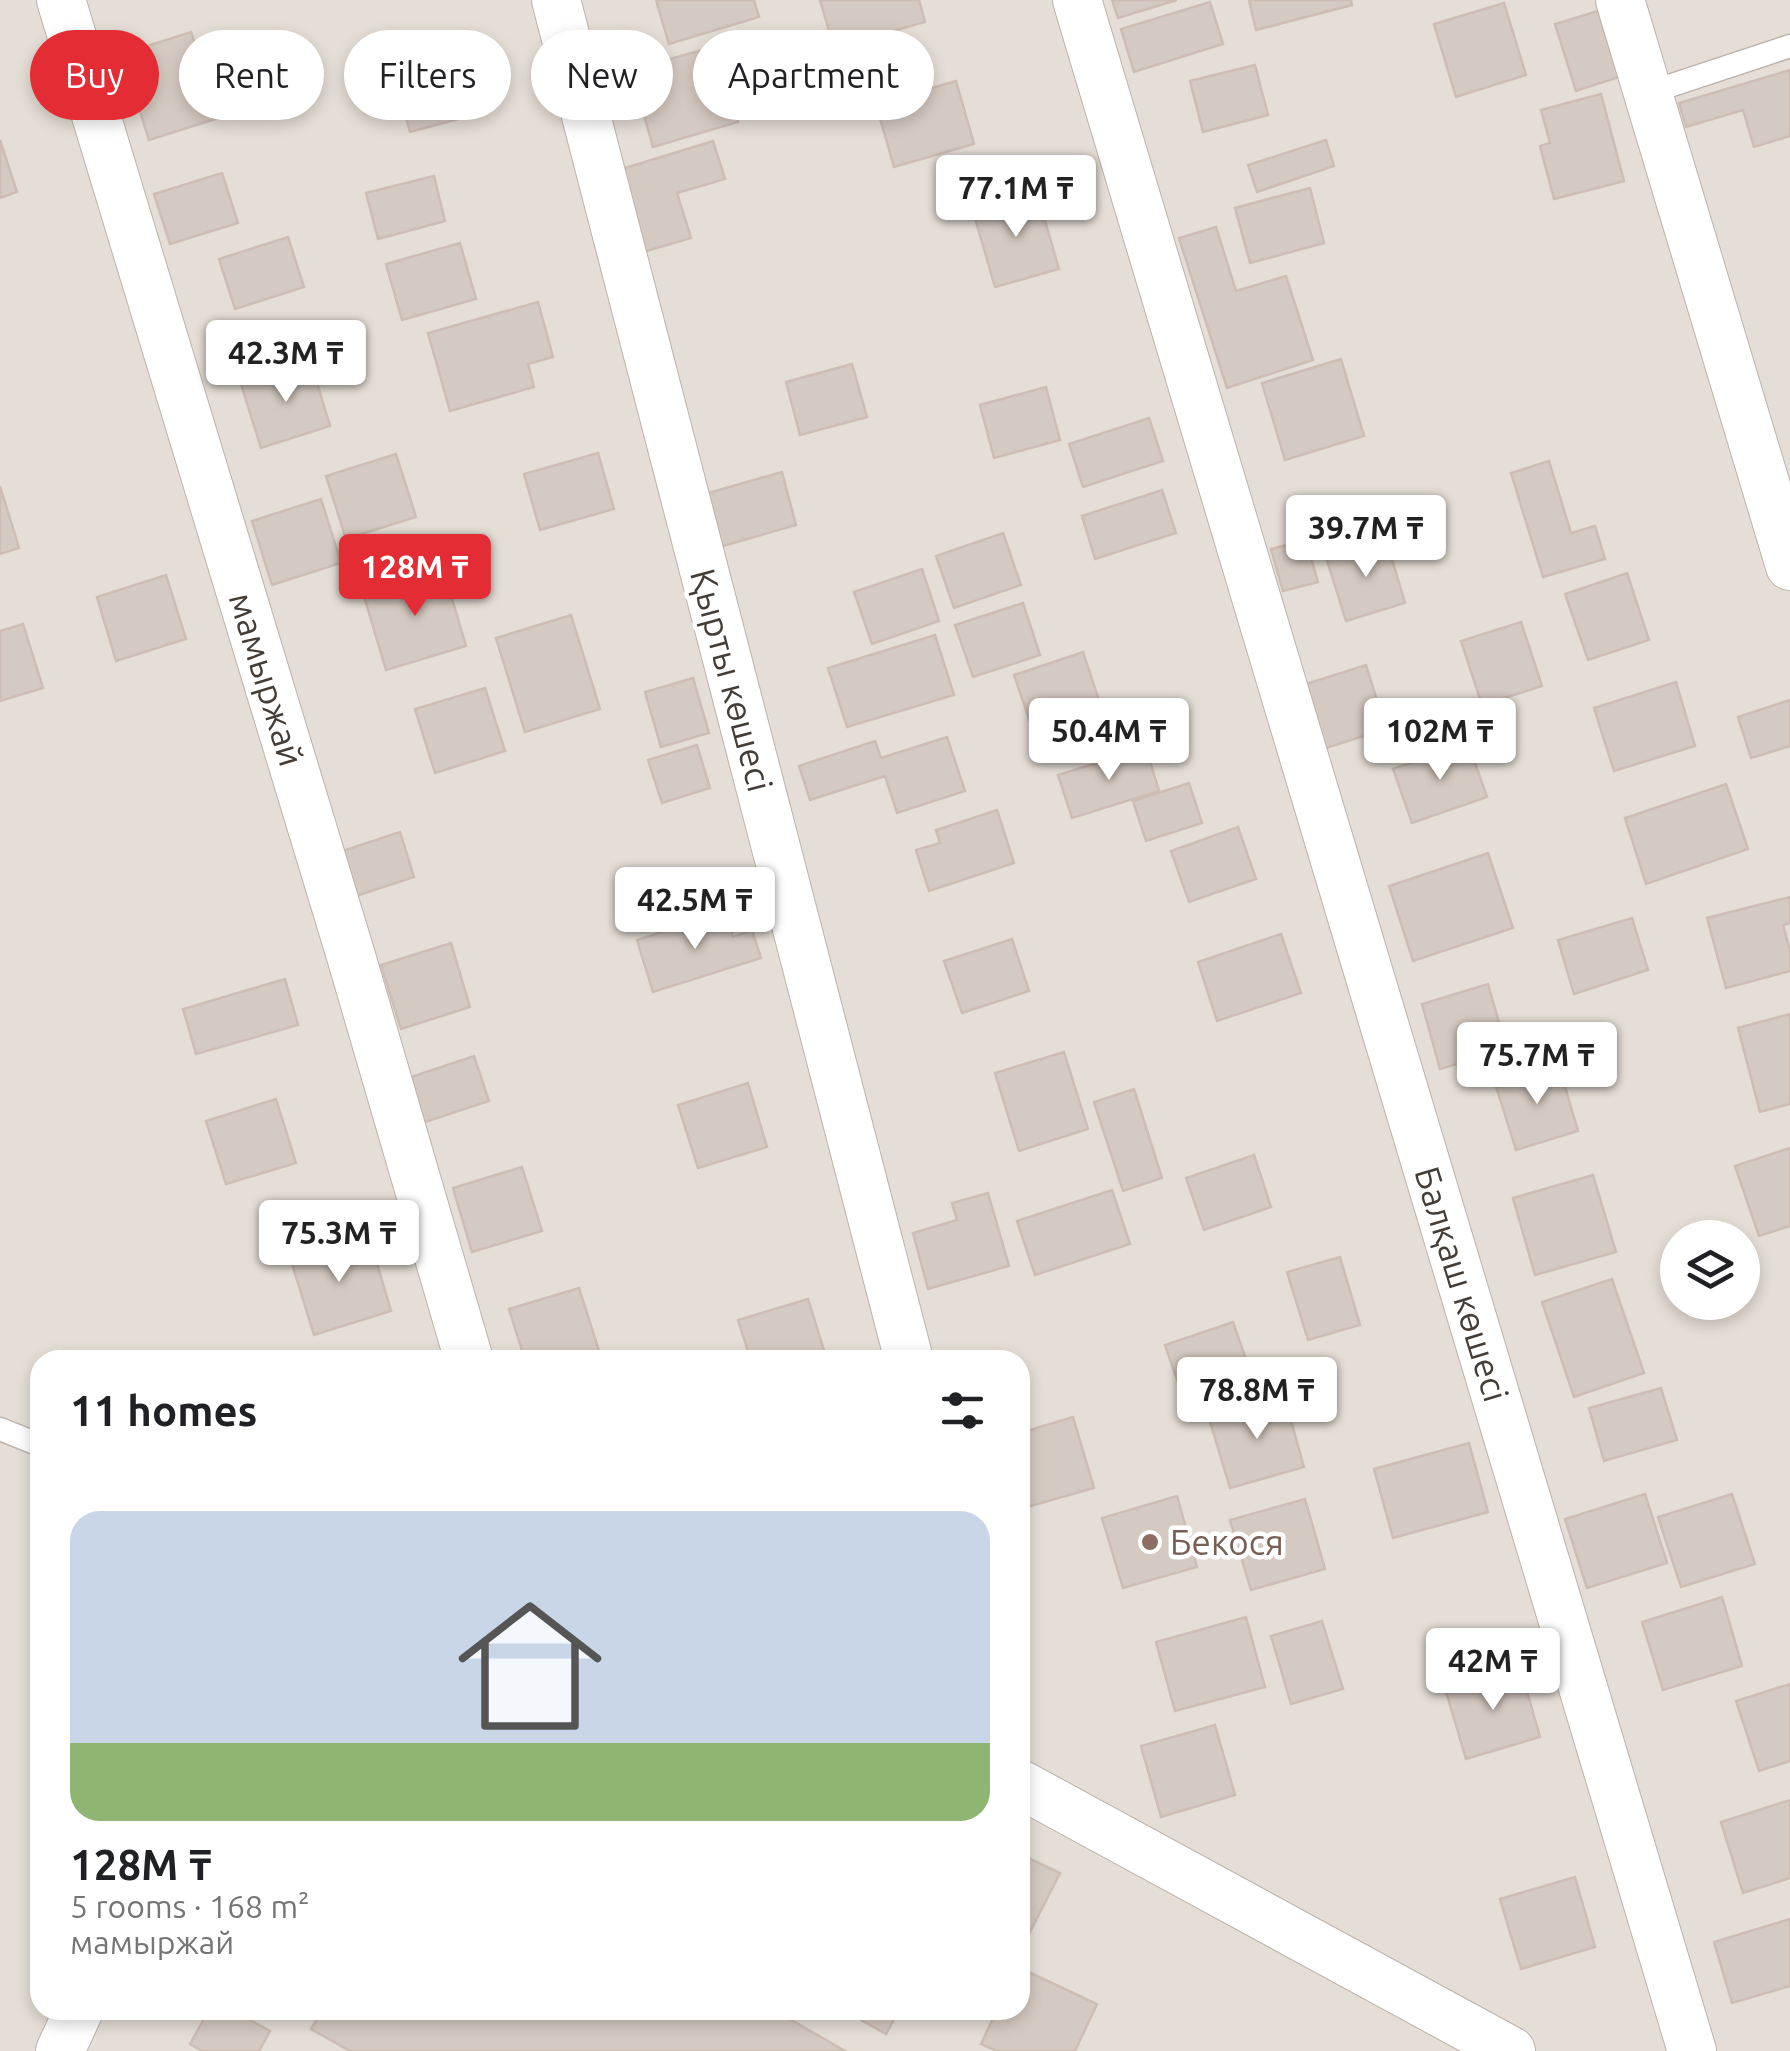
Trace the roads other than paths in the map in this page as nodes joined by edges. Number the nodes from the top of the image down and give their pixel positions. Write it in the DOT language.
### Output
graph roads {
  1 [pos="62,0"];
  2 [pos="556,0"];
  3 [pos="1077,0"];
  4 [pos="1620,0"];
  5 [pos="1790,46"];
  6 [pos="1648,94"];
  7 [pos="1790,566"];
  8 [pos="466,1350"];
  9 [pos="906,1350"];
  10 [pos="0,1429"];
  11 [pos="30,1442"];
  12 [pos="1030,1789"];
  13 [pos="74,2020"];
  14 [pos="60,2051"];
  15 [pos="1511,2051"];
  16 [pos="1692,2051"];
  1 -- 8 [label="street, мамыржай"];
  2 -- 9 [label="street, Қырты көшесі"];
  3 -- 16 [label="street, Балқаш көшесі"];
  4 -- 6 [label="street"];
  5 -- 6 [label="lane"];
  6 -- 7 [label="street"];
  10 -- 11 [label="lane"];
  12 -- 15 [label="street"];
  13 -- 14 [label="street"];
}
